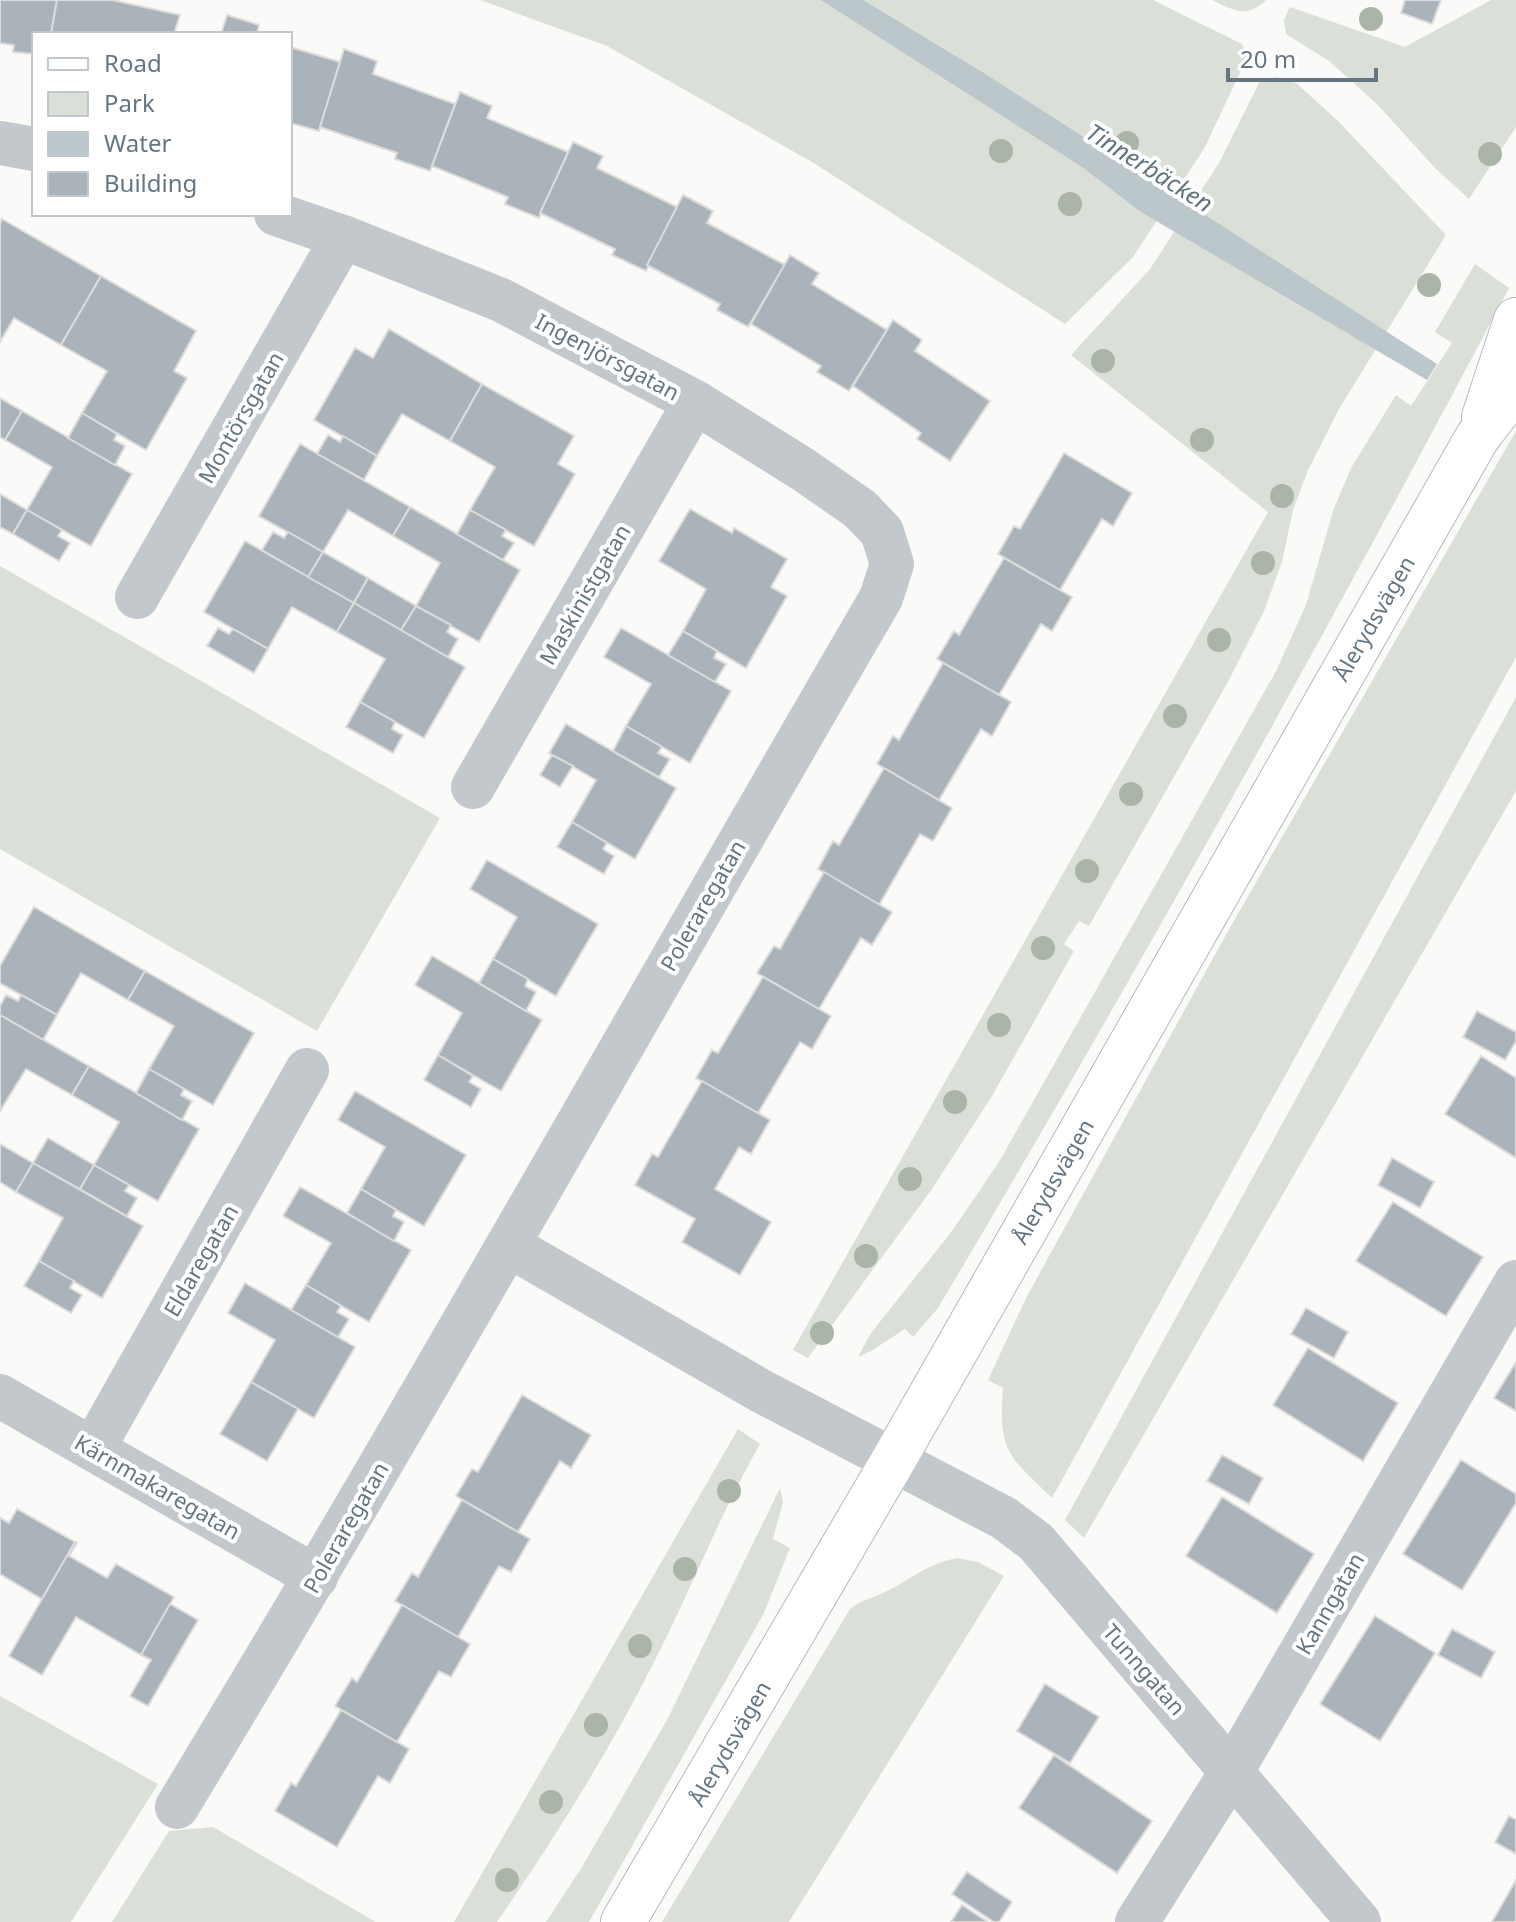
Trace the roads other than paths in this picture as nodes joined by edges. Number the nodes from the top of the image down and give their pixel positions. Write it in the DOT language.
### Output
graph roads {
  1 [pos="0,143"];
  2 [pos="32,149"];
  3 [pos="282,216"];
  4 [pos="343,237"];
  5 [pos="1516,320"];
  6 [pos="1516,387"];
  7 [pos="695,402"];
  8 [pos="1477,438"];
  9 [pos="892,564"];
  10 [pos="137,597"];
  11 [pos="473,787"];
  12 [pos="307,1070"];
  13 [pos="508,1245"];
  14 [pos="1516,1282"];
  15 [pos="0,1396"];
  16 [pos="93,1449"];
  17 [pos="893,1461"];
  18 [pos="316,1577"];
  19 [pos="1232,1771"];
  20 [pos="177,1807"];
  21 [pos="623,1922"];
  22 [pos="1137,1922"];
  23 [pos="1359,1922"];
  1 -- 2 [label="street"];
  3 -- 4 [label="street, Ingenjörsgatan"];
  4 -- 7 [label="street, Ingenjörsgatan"];
  4 -- 10 [label="street, Montörsgatan"];
  5 -- 8 [label="main road, Ålerydsvägen"];
  6 -- 8 [label="main road, Ålerydsvägen"];
  7 -- 9 [label="street, Ingenjörsgatan"];
  7 -- 11 [label="street, Maskinistgatan"];
  8 -- 17 [label="main road, Ålerydsvägen"];
  9 -- 13 [label="street, Poleraregatan"];
  12 -- 16 [label="street, Eldaregatan"];
  13 -- 17 [label="street"];
  13 -- 18 [label="street, Poleraregatan"];
  14 -- 19 [label="street, Kanngatan"];
  15 -- 16 [label="street, Kärnmakaregatan"];
  16 -- 18 [label="street, Kärnmakaregatan"];
  17 -- 19 [label="street, Tunngatan"];
  17 -- 21 [label="main road, Ålerydsvägen"];
  18 -- 20 [label="street, Poleraregatan"];
  19 -- 22 [label="street, Kanngatan"];
  19 -- 23 [label="street, Tunngatan"];
}
